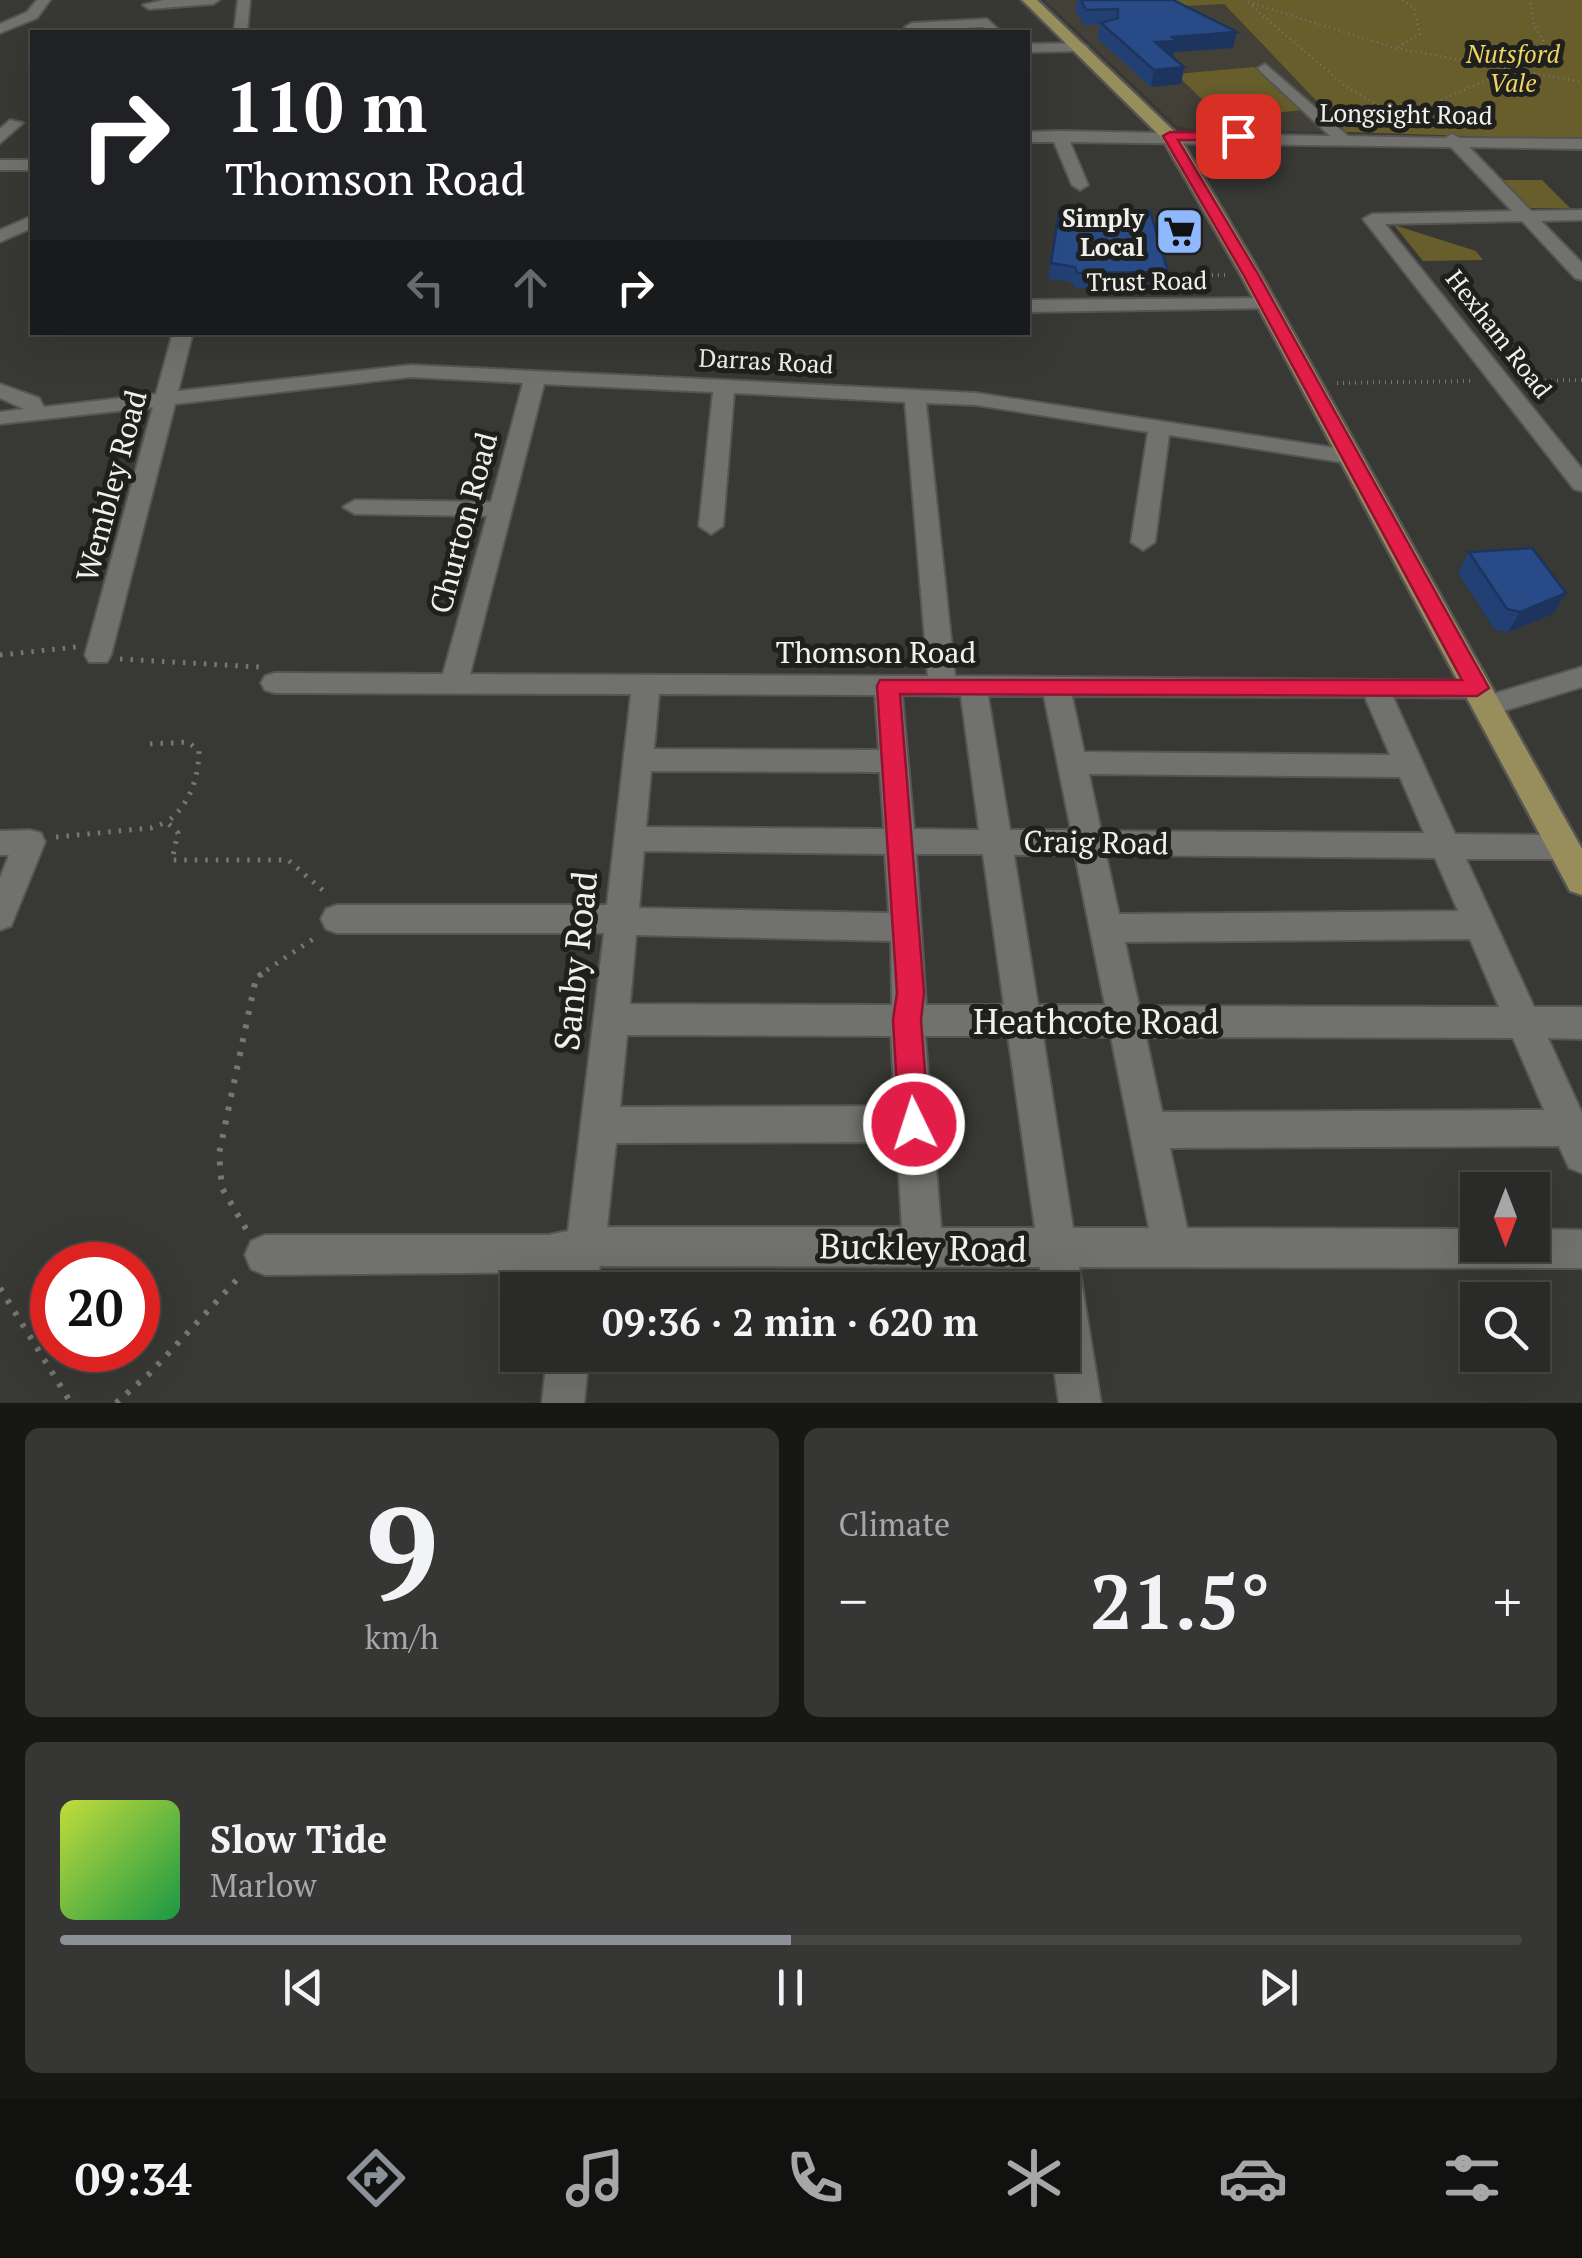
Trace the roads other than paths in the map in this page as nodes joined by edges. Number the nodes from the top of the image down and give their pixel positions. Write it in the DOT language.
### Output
graph roads {
  1 [pos="44,0"];
  2 [pos="213,0"];
  3 [pos="244,0"];
  4 [pos="1030,0"];
  5 [pos="149,5"];
  6 [pos="912,27"];
  7 [pos="1,29"];
  8 [pos="242,30"];
  9 [pos="993,30"];
  10 [pos="1093,31"];
  11 [pos="17,34"];
  12 [pos="1066,34"];
  13 [pos="1081,47"];
  14 [pos="1030,48"];
  15 [pos="1265,68"];
  16 [pos="15,124"];
  17 [pos="1030,132"];
  18 [pos="1059,136"];
  19 [pos="1170,136"];
  20 [pos="0,138"];
  21 [pos="1341,138"];
  22 [pos="1452,139"];
  23 [pos="1582,144"];
  24 [pos="0,165"];
  25 [pos="30,166"];
  26 [pos="1080,185"];
  27 [pos="1582,216"];
  28 [pos="1528,217"];
  29 [pos="30,222"];
  30 [pos="0,237"];
  31 [pos="1582,274"];
  32 [pos="1030,303"];
  33 [pos="1267,304"];
  34 [pos="182,335"];
  35 [pos="535,377"];
  36 [pos="724,386"];
  37 [pos="0,390"];
  38 [pos="914,396"];
  39 [pos="166,398"];
  40 [pos="38,414"];
  41 [pos="0,418"];
  42 [pos="1159,428"];
  43 [pos="1347,456"];
  44 [pos="1582,484"];
  45 [pos="356,507"];
  46 [pos="502,509"];
  47 [pos="711,526"];
  48 [pos="1143,542"];
  49 [pos="98,655"];
  50 [pos="1582,677"];
  51 [pos="275,683"];
  52 [pos="454,685"];
  53 [pos="646,685"];
  54 [pos="888,686"];
  55 [pos="958,686"];
  56 [pos="1056,687"];
  57 [pos="1375,688"];
  58 [pos="1482,697"];
  59 [pos="637,760"];
  60 [pos="894,761"];
  61 [pos="1073,764"];
  62 [pos="1409,766"];
  63 [pos="629,839"];
  64 [pos="900,841"];
  65 [pos="997,842"];
  66 [pos="15,843"];
  67 [pos="1089,843"];
  68 [pos="1444,846"];
  69 [pos="1564,847"];
  70 [pos="1582,882"];
  71 [pos="0,916"];
  72 [pos="621,919"];
  73 [pos="338,920"];
  74 [pos="1479,925"];
  75 [pos="905,927"];
  76 [pos="1106,928"];
  77 [pos="610,1019"];
  78 [pos="907,1020"];
  79 [pos="1024,1022"];
  80 [pos="1126,1022"];
  81 [pos="1522,1022"];
  82 [pos="1582,1023"];
  83 [pos="914,1124"];
  84 [pos="600,1125"];
  85 [pos="1149,1130"];
  86 [pos="1577,1142"];
  87 [pos="586,1246"];
  88 [pos="923,1247"];
  89 [pos="1172,1248"];
  90 [pos="1058,1249"];
  91 [pos="1582,1249"];
  92 [pos="265,1255"];
  93 [pos="580,1272"];
  94 [pos="566,1372"];
  95 [pos="563,1403"];
  96 [pos="1080,1403"];
  1 -- 7 [label="street"];
  2 -- 5 [label="street"];
  3 -- 8 [label="street"];
  4 -- 12 [label="main road"];
  6 -- 9 [label="street"];
  7 -- 11 [label="street"];
  10 -- 12 [label="street"];
  12 -- 13 [label="main road"];
  13 -- 14 [label="street"];
  13 -- 19 [label="main road"];
  15 -- 21 [label="street"];
  16 -- 20 [label="street"];
  17 -- 18 [label="street, Longsight Road"];
  18 -- 19 [label="street, Longsight Road"];
  18 -- 26 [label="street"];
  19 -- 21 [label="street, Longsight Road"];
  19 -- 33 [label="main road"];
  21 -- 22 [label="street, Longsight Road"];
  22 -- 23 [label="street, Longsight Road"];
  22 -- 28 [label="street"];
  24 -- 25 [label="street"];
  27 -- 28 [label="street"];
  28 -- 31 [label="street"];
  28 -- 44 [label="street, Hexham Road"];
  29 -- 30 [label="street"];
  32 -- 33 [label="street, Trust Road"];
  33 -- 43 [label="main road"];
  34 -- 39 [label="street, Wembley Road"];
  35 -- 36 [label="street, Darras Road"];
  35 -- 39 [label="street, Darras Road"];
  35 -- 46 [label="street, Churton Road"];
  36 -- 38 [label="street, Darras Road"];
  36 -- 47 [label="street"];
  37 -- 40 [label="street"];
  38 -- 42 [label="street, Darras Road"];
  38 -- 55 [label="street"];
  39 -- 40 [label="street, Darras Road"];
  39 -- 49 [label="street, Wembley Road"];
  40 -- 41 [label="street, Darras Road"];
  42 -- 43 [label="street, Darras Road"];
  42 -- 48 [label="street"];
  43 -- 58 [label="main road"];
  45 -- 46 [label="street"];
  46 -- 52 [label="street, Churton Road"];
  50 -- 58 [label="street, Thomson Road"];
  51 -- 52 [label="street, Thomson Road"];
  52 -- 53 [label="street, Thomson Road"];
  53 -- 54 [label="street, Thomson Road"];
  53 -- 59 [label="street, Sanby Road"];
  54 -- 55 [label="street, Thomson Road"];
  54 -- 60 [label="street"];
  55 -- 56 [label="street, Thomson Road"];
  55 -- 65 [label="street"];
  56 -- 57 [label="street, Thomson Road"];
  56 -- 61 [label="street"];
  57 -- 58 [label="street, Thomson Road"];
  57 -- 62 [label="street"];
  58 -- 69 [label="main road"];
  59 -- 60 [label="street"];
  59 -- 63 [label="street, Sanby Road"];
  60 -- 64 [label="street"];
  61 -- 62 [label="street"];
  61 -- 67 [label="street"];
  62 -- 68 [label="street"];
  63 -- 64 [label="street, Craig Road"];
  63 -- 72 [label="street, Sanby Road"];
  64 -- 65 [label="street, Craig Road"];
  64 -- 75 [label="street"];
  65 -- 67 [label="street, Craig Road"];
  65 -- 79 [label="street"];
  66 -- 71 [label="street"];
  67 -- 68 [label="street, Craig Road"];
  67 -- 76 [label="street"];
  68 -- 69 [label="street, Craig Road"];
  68 -- 74 [label="street"];
  69 -- 70 [label="main road"];
  72 -- 73 [label="street"];
  72 -- 75 [label="street"];
  72 -- 77 [label="street, Sanby Road"];
  74 -- 76 [label="street"];
  74 -- 81 [label="street"];
  75 -- 78 [label="street"];
  76 -- 80 [label="street"];
  77 -- 78 [label="street, Heathcote Road"];
  77 -- 84 [label="street, Sanby Road"];
  78 -- 79 [label="street, Heathcote Road"];
  78 -- 83 [label="street"];
  79 -- 80 [label="street, Heathcote Road"];
  79 -- 90 [label="street"];
  80 -- 81 [label="street, Heathcote Road"];
  80 -- 85 [label="street"];
  81 -- 82 [label="street, Heathcote Road"];
  81 -- 86 [label="street"];
  83 -- 84 [label="street"];
  83 -- 88 [label="street"];
  84 -- 87 [label="street, Sanby Road"];
  85 -- 86 [label="street"];
  85 -- 89 [label="street"];
  87 -- 88 [label="street, Buckley Road"];
  87 -- 92 [label="street, Buckley Road"];
  87 -- 93 [label="street, Sanby Road"];
  88 -- 90 [label="street, Buckley Road"];
  89 -- 90 [label="street, Buckley Road"];
  89 -- 91 [label="street, Buckley Road"];
  90 -- 96 [label="street"];
  94 -- 95 [label="street"];
}
